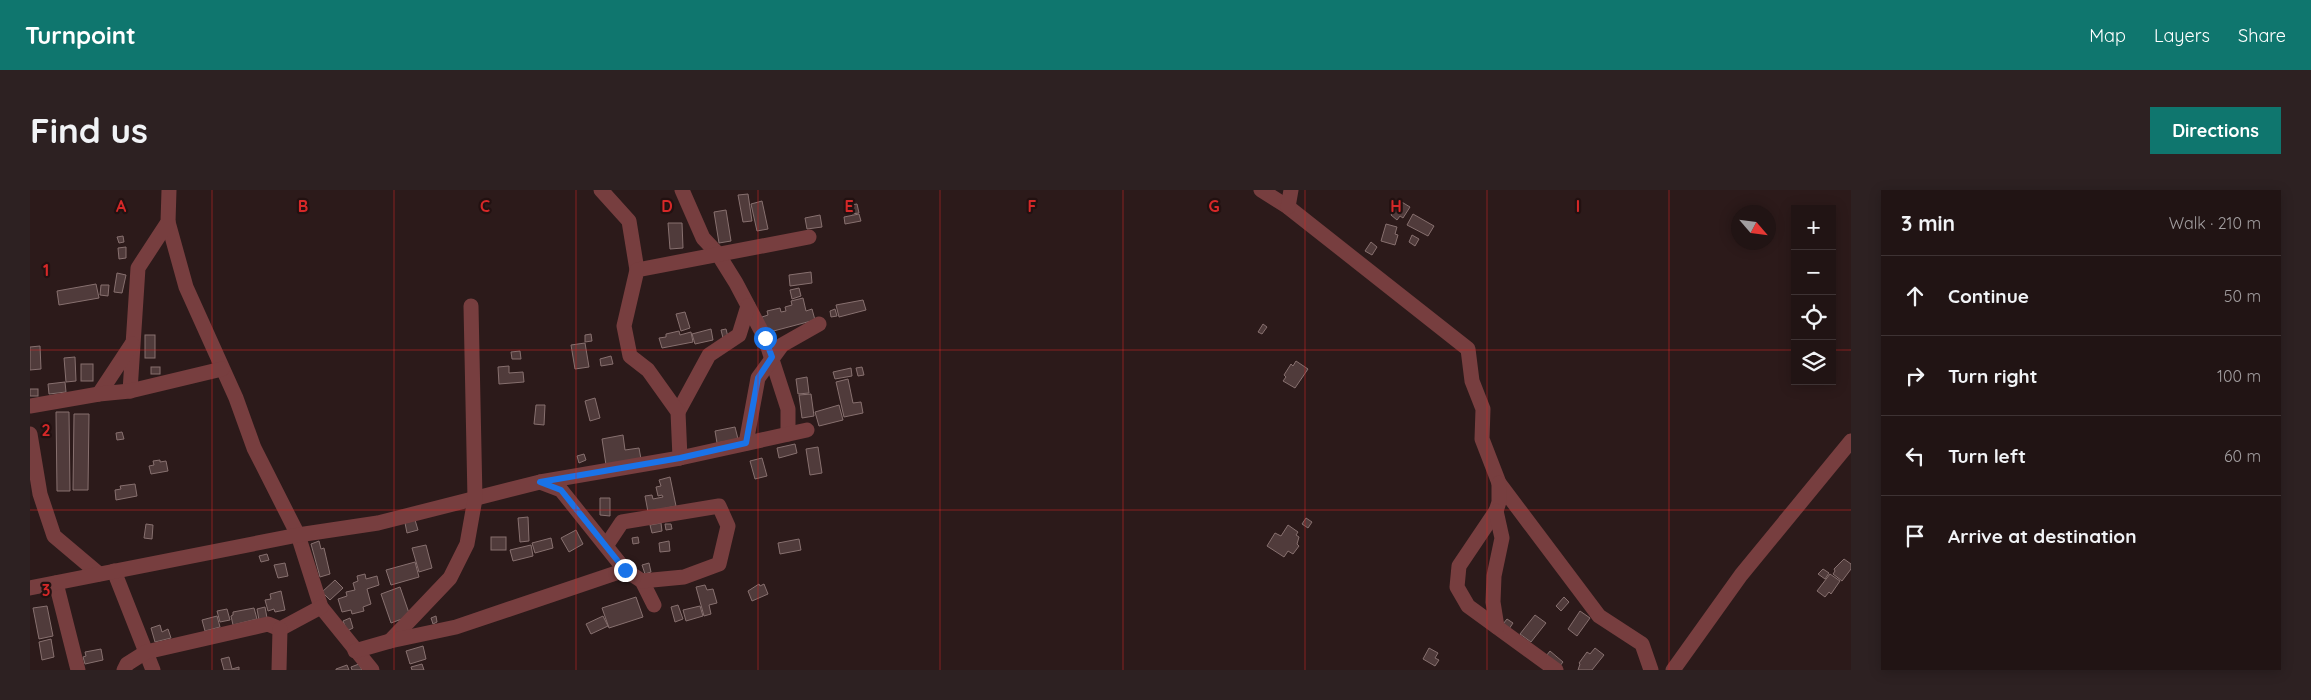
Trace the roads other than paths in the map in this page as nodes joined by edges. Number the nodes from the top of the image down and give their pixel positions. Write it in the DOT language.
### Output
graph roads {
  1 [pos="168,190"];
  2 [pos="601,190"];
  3 [pos="682,190"];
  4 [pos="1261,190"];
  5 [pos="1291,190"];
  6 [pos="1288,208"];
  7 [pos="168,222"];
  8 [pos="809,238"];
  9 [pos="718,254"];
  10 [pos="637,270"];
  11 [pos="471,306"];
  12 [pos="748,306"];
  13 [pos="819,324"];
  14 [pos="132,343"];
  15 [pos="772,357"];
  16 [pos="222,368"];
  17 [pos="130,391"];
  18 [pos="98,394"];
  19 [pos="30,406"];
  20 [pos="678,412"];
  21 [pos="30,434"];
  22 [pos="1851,441"];
  23 [pos="746,443"];
  24 [pos="680,458"];
  25 [pos="540,482"];
  26 [pos="1500,483"];
  27 [pos="475,500"];
  28 [pos="1496,511"];
  29 [pos="298,535"];
  30 [pos="606,546"];
  31 [pos="625,570"];
  32 [pos="114,571"];
  33 [pos="98,574"];
  34 [pos="642,581"];
  35 [pos="56,583"];
  36 [pos="30,588"];
  37 [pos="654,604"];
  38 [pos="321,608"];
  39 [pos="1497,627"];
  40 [pos="280,629"];
  41 [pos="390,641"];
  42 [pos="355,651"];
  43 [pos="146,652"];
  44 [pos="78,670"];
  45 [pos="124,670"];
  46 [pos="153,670"];
  47 [pos="279,670"];
  48 [pos="372,670"];
  49 [pos="1556,670"];
  50 [pos="1651,670"];
  51 [pos="1673,670"];
  1 -- 7 [label="street"];
  2 -- 10 [label="street"];
  3 -- 9 [label="street"];
  4 -- 6 [label="street"];
  5 -- 6 [label="street"];
  6 -- 26 [label="street"];
  7 -- 14 [label="street"];
  7 -- 16 [label="street"];
  8 -- 9 [label="street"];
  9 -- 10 [label="street"];
  9 -- 12 [label="street"];
  10 -- 20 [label="street"];
  11 -- 27 [label="street"];
  12 -- 15 [label="street"];
  12 -- 20 [label="street"];
  13 -- 15 [label="street"];
  14 -- 17 [label="street"];
  14 -- 18 [label="street"];
  15 -- 23 [label="street"];
  15 -- 23 [label="street"];
  16 -- 17 [label="street"];
  16 -- 29 [label="street"];
  17 -- 18 [label="street"];
  18 -- 19 [label="street"];
  20 -- 24 [label="street"];
  21 -- 33 [label="street"];
  22 -- 51 [label="street"];
  23 -- 24 [label="street"];
  24 -- 25 [label="street"];
  25 -- 27 [label="street"];
  25 -- 30 [label="street"];
  26 -- 28 [label="street"];
  26 -- 50 [label="street"];
  27 -- 29 [label="street"];
  27 -- 41 [label="street"];
  28 -- 39 [label="street"];
  28 -- 39 [label="street"];
  29 -- 32 [label="street"];
  29 -- 38 [label="street"];
  30 -- 31 [label="street"];
  30 -- 34 [label="street"];
  31 -- 34 [label="street"];
  31 -- 41 [label="street"];
  32 -- 33 [label="street"];
  32 -- 43 [label="street"];
  33 -- 35 [label="street"];
  34 -- 37 [label="street"];
  35 -- 36 [label="street"];
  35 -- 44 [label="street"];
  38 -- 40 [label="street"];
  38 -- 42 [label="street"];
  39 -- 49 [label="street"];
  40 -- 43 [label="street"];
  40 -- 47 [label="street"];
  41 -- 42 [label="street"];
  42 -- 48 [label="street"];
  43 -- 45 [label="street"];
  43 -- 46 [label="street"];
}
